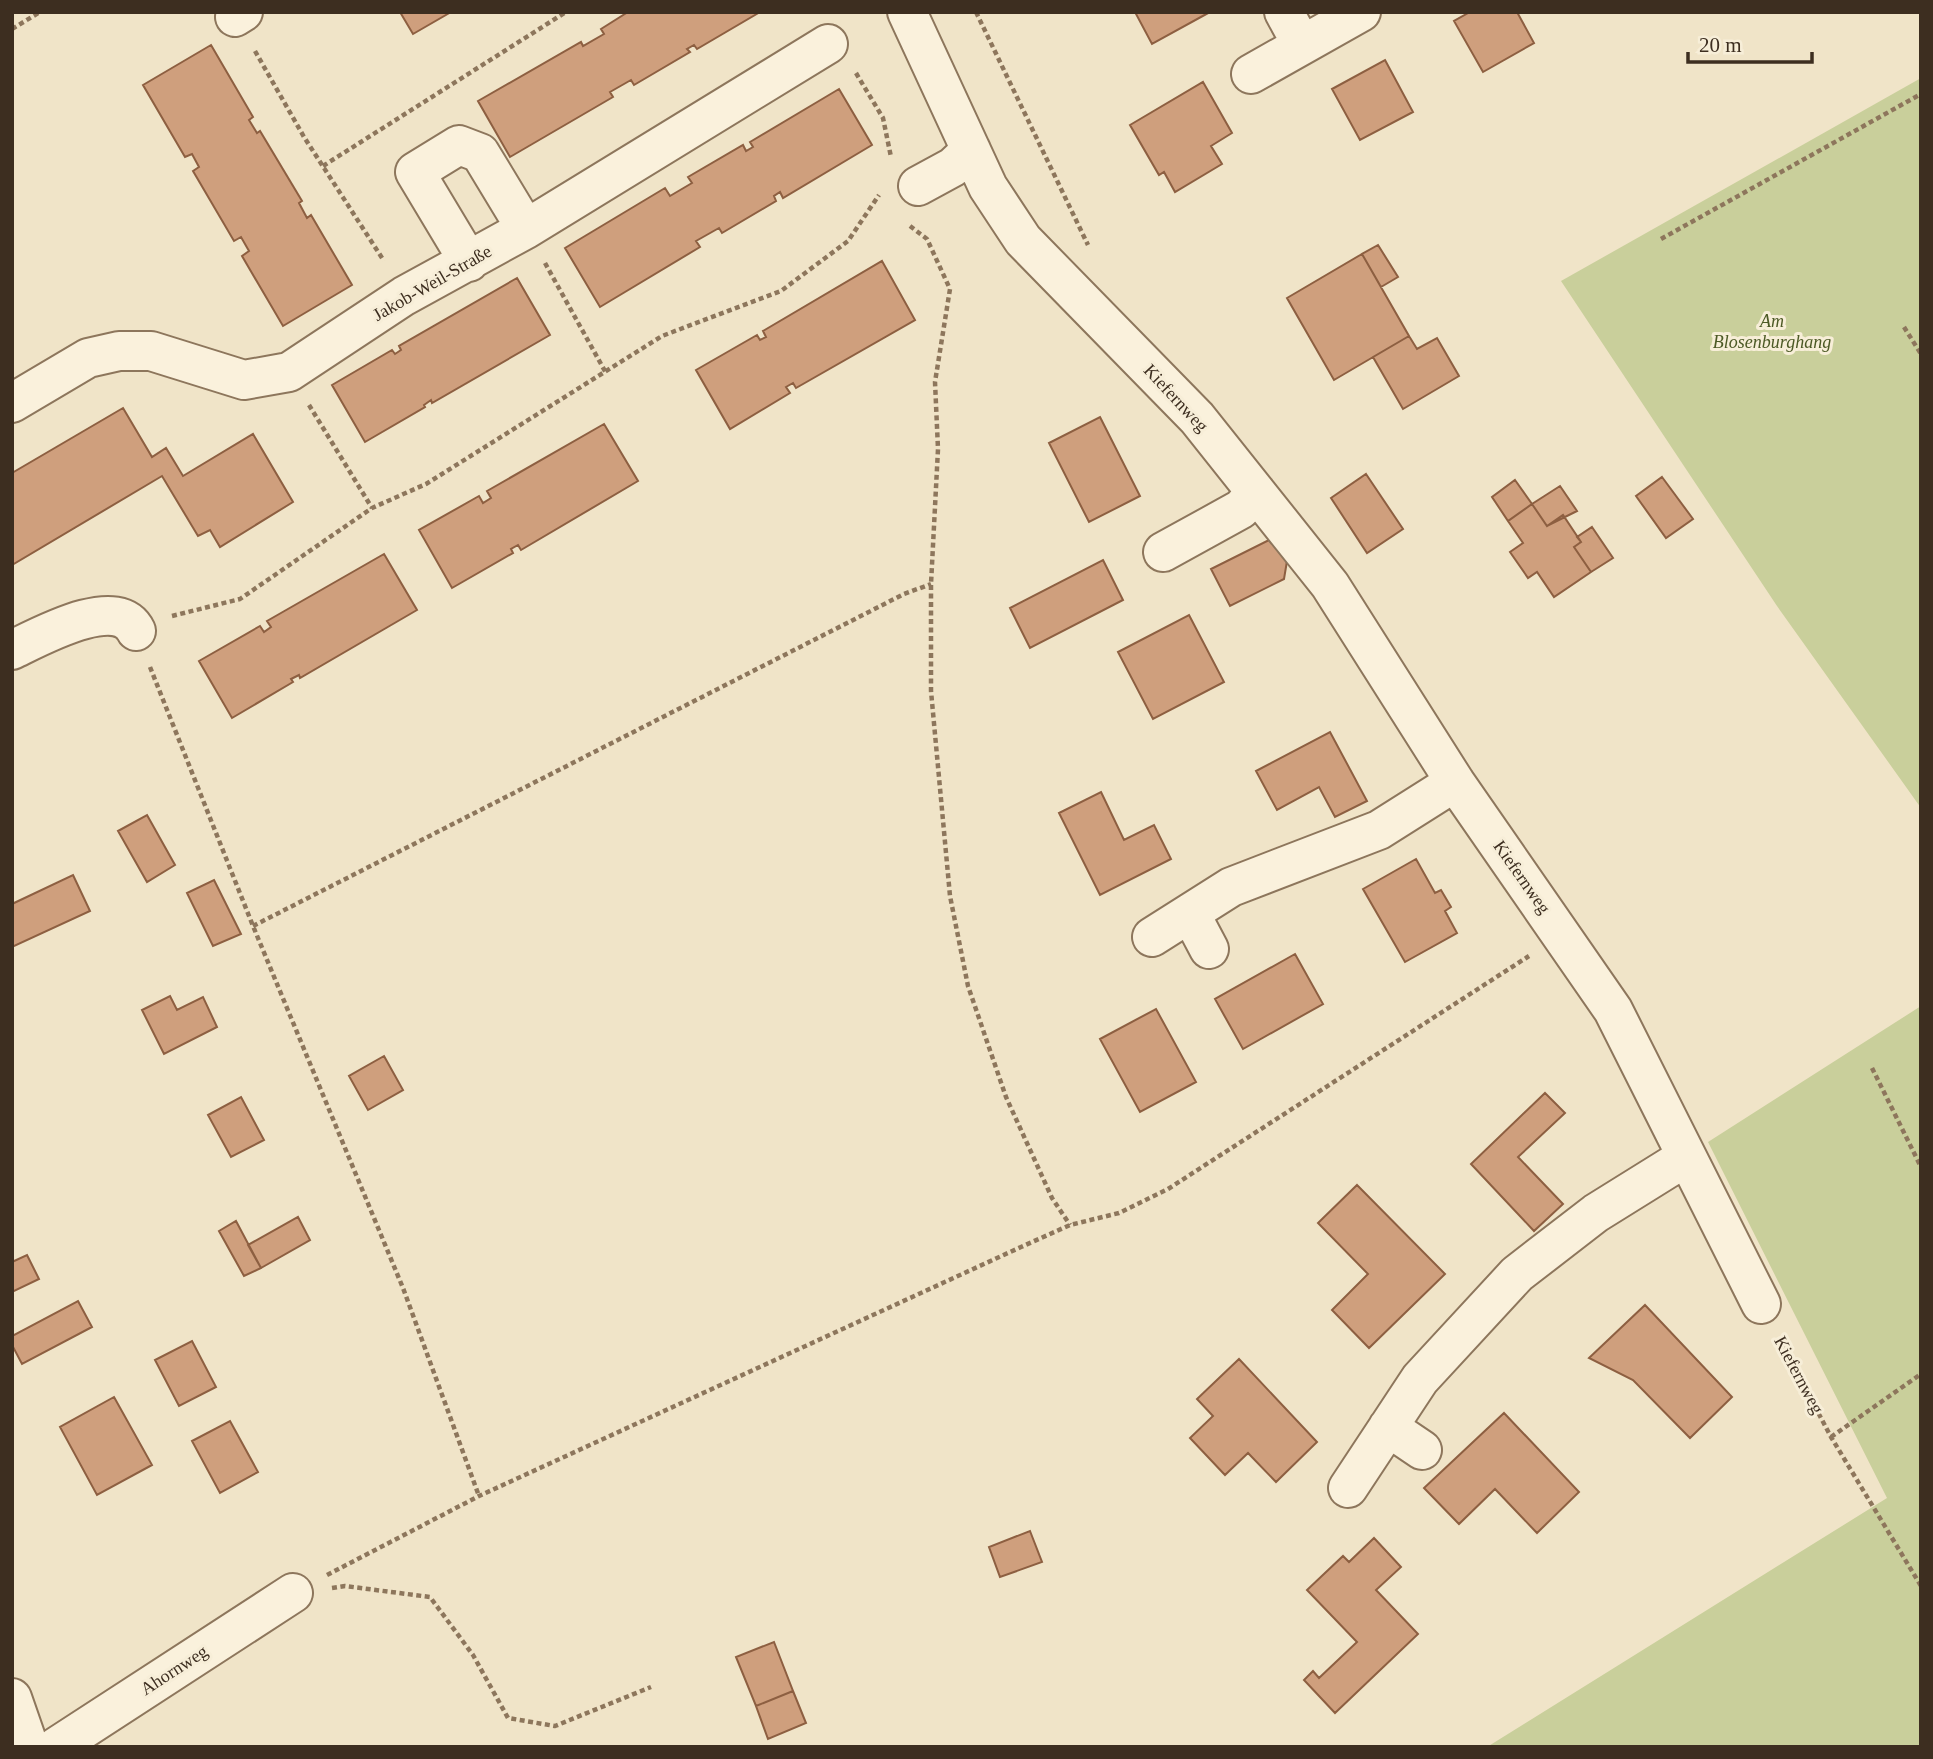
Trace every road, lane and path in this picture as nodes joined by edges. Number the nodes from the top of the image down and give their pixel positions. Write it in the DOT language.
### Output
graph roads {
  1 [pos="40,12"];
  2 [pos="566,12"];
  3 [pos="907,12"];
  4 [pos="976,12"];
  5 [pos="1284,12"];
  6 [pos="1361,12"];
  7 [pos="12,29"];
  8 [pos="828,44"];
  9 [pos="1302,45"];
  10 [pos="1251,74"];
  11 [pos="276,89"];
  12 [pos="1921,94"];
  13 [pos="971,150"];
  14 [pos="323,166"];
  15 [pos="897,180"];
  16 [pos="904,222"];
  17 [pos="526,229"];
  18 [pos="1661,239"];
  19 [pos="1089,247"];
  20 [pos="378,252"];
  21 [pos="469,262"];
  22 [pos="1904,327"];
  23 [pos="1921,354"];
  24 [pos="289,372"];
  25 [pos="606,373"];
  26 [pos="12,403"];
  27 [pos="1256,492"];
  28 [pos="372,508"];
  29 [pos="1163,552"];
  30 [pos="931,584"];
  31 [pos="148,625"];
  32 [pos="12,650"];
  33 [pos="1455,782"];
  34 [pos="1190,913"];
  35 [pos="253,926"];
  36 [pos="1563,935"];
  37 [pos="1152,937"];
  38 [pos="1209,948"];
  39 [pos="1872,1068"];
  40 [pos="1686,1157"];
  41 [pos="1921,1167"];
  42 [pos="1070,1225"];
  43 [pos="1762,1304"];
  44 [pos="1921,1374"];
  45 [pos="1388,1427"];
  46 [pos="1831,1437"];
  47 [pos="1422,1450"];
  48 [pos="1348,1488"];
  49 [pos="479,1496"];
  50 [pos="1921,1586"];
  51 [pos="293,1593"];
  52 [pos="651,1687"];
  53 [pos="12,1698"];
  54 [pos="29,1747"];
  55 [pos="56,1747"];
  1 -- 7 [label="path"];
  2 -- 14 [label="path"];
  3 -- 13 [label="street, Kiefernweg"];
  4 -- 19 [label="path"];
  5 -- 9 [label="street"];
  6 -- 9 [label="street"];
  8 -- 15 [label="path"];
  8 -- 17 [label="street, Jakob-Weil-Straße"];
  9 -- 10 [label="street"];
  11 -- 14 [label="path"];
  12 -- 18 [label="path"];
  13 -- 15 [label="street"];
  13 -- 27 [label="street, Kiefernweg"];
  14 -- 20 [label="path"];
  15 -- 25 [label="path"];
  16 -- 30 [label="path"];
  17 -- 21 [label="street, Jakob-Weil-Straße"];
  17 -- 21 [label="street"];
  17 -- 25 [label="path"];
  21 -- 24 [label="street, Jakob-Weil-Straße"];
  22 -- 23 [label="path"];
  24 -- 26 [label="street, Jakob-Weil-Straße"];
  24 -- 28 [label="path"];
  25 -- 28 [label="path"];
  27 -- 29 [label="street"];
  27 -- 33 [label="street, Kiefernweg"];
  28 -- 31 [label="path"];
  30 -- 35 [label="path"];
  30 -- 42 [label="path"];
  31 -- 32 [label="street"];
  31 -- 35 [label="path"];
  33 -- 34 [label="street"];
  33 -- 36 [label="street, Kiefernweg"];
  34 -- 37 [label="street"];
  34 -- 38 [label="street"];
  35 -- 49 [label="path"];
  36 -- 40 [label="street, Kiefernweg"];
  36 -- 42 [label="path"];
  39 -- 41 [label="path"];
  40 -- 43 [label="street, Kiefernweg"];
  40 -- 45 [label="street"];
  42 -- 49 [label="path"];
  43 -- 46 [label="path, Kiefernweg"];
  44 -- 46 [label="path"];
  45 -- 47 [label="street"];
  45 -- 48 [label="street"];
  46 -- 50 [label="path, Kiefernweg"];
  49 -- 51 [label="path"];
  51 -- 52 [label="path"];
  51 -- 55 [label="street, Ahornweg"];
  53 -- 54 [label="street"];
}
